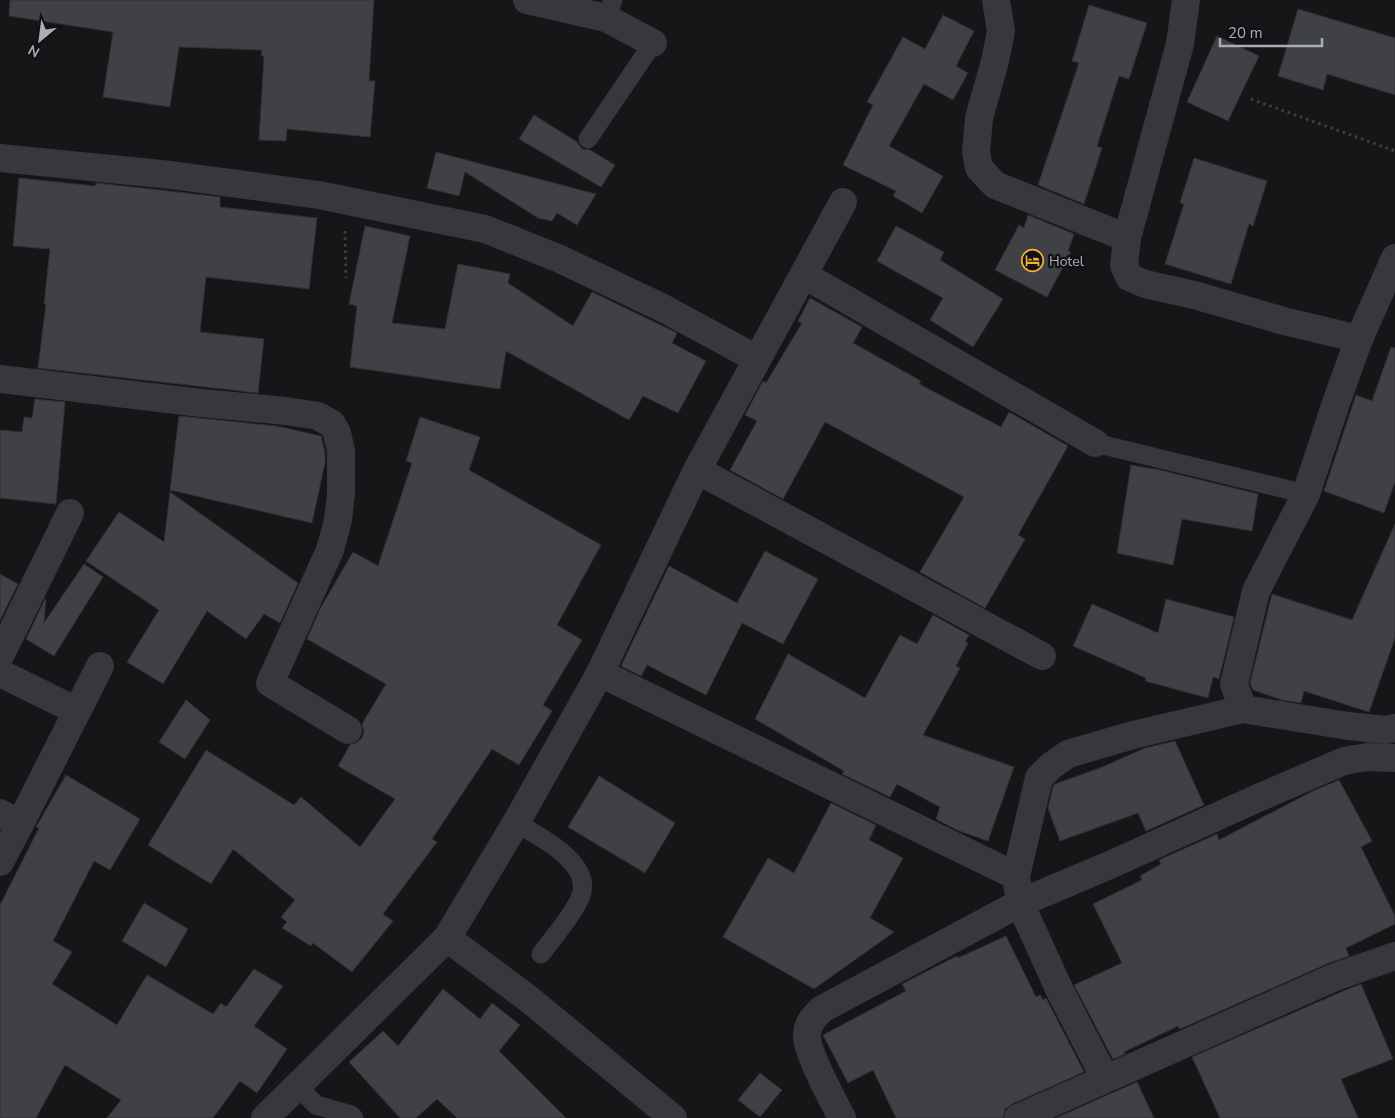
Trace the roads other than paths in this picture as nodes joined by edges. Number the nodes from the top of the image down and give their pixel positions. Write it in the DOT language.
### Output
graph roads {
  1 [pos="527,0"];
  2 [pos="996,0"];
  3 [pos="1007,0"];
  4 [pos="1186,0"];
  5 [pos="609,9"];
  6 [pos="1001,31"];
  7 [pos="653,43"];
  8 [pos="588,139"];
  9 [pos="0,158"];
  10 [pos="843,202"];
  11 [pos="1127,238"];
  12 [pos="1395,258"];
  13 [pos="804,275"];
  14 [pos="1359,339"];
  15 [pos="757,359"];
  16 [pos="0,379"];
  17 [pos="1095,443"];
  18 [pos="697,470"];
  19 [pos="1306,494"];
  20 [pos="70,513"];
  21 [pos="0,656"];
  22 [pos="1042,656"];
  23 [pos="100,666"];
  24 [pos="0,673"];
  25 [pos="600,673"];
  26 [pos="1242,709"];
  27 [pos="77,711"];
  28 [pos="1395,728"];
  29 [pos="348,730"];
  30 [pos="1395,758"];
  31 [pos="10,819"];
  32 [pos="516,823"];
  33 [pos="0,862"];
  34 [pos="1016,876"];
  35 [pos="1020,903"];
  36 [pos="448,938"];
  37 [pos="540,954"];
  38 [pos="1395,956"];
  39 [pos="1105,1078"];
  40 [pos="298,1087"];
  41 [pos="265,1118"];
  42 [pos="354,1118"];
  43 [pos="673,1118"];
  44 [pos="842,1118"];
  45 [pos="1018,1118"];
  1 -- 5 [label="street"];
  2 -- 6 [label="street"];
  3 -- 6 [label="street"];
  4 -- 11 [label="street"];
  5 -- 7 [label="street"];
  6 -- 11 [label="street"];
  7 -- 8 [label="lane"];
  9 -- 15 [label="street"];
  10 -- 13 [label="street"];
  11 -- 14 [label="street"];
  12 -- 14 [label="street"];
  13 -- 15 [label="street"];
  13 -- 17 [label="street"];
  14 -- 19 [label="street"];
  15 -- 18 [label="street"];
  16 -- 29 [label="street"];
  17 -- 19 [label="lane"];
  18 -- 22 [label="street"];
  18 -- 25 [label="street"];
  19 -- 26 [label="street"];
  20 -- 21 [label="street"];
  23 -- 27 [label="street"];
  24 -- 27 [label="street"];
  25 -- 32 [label="street"];
  25 -- 34 [label="street"];
  26 -- 28 [label="street"];
  26 -- 34 [label="street"];
  27 -- 31 [label="street"];
  30 -- 35 [label="street"];
  31 -- 33 [label="street"];
  32 -- 36 [label="street"];
  32 -- 37 [label="lane"];
  34 -- 35 [label="street"];
  35 -- 39 [label="street"];
  35 -- 44 [label="street"];
  36 -- 40 [label="street"];
  36 -- 43 [label="street"];
  38 -- 39 [label="street"];
  39 -- 45 [label="street"];
  40 -- 41 [label="street"];
  40 -- 42 [label="lane"];
}
